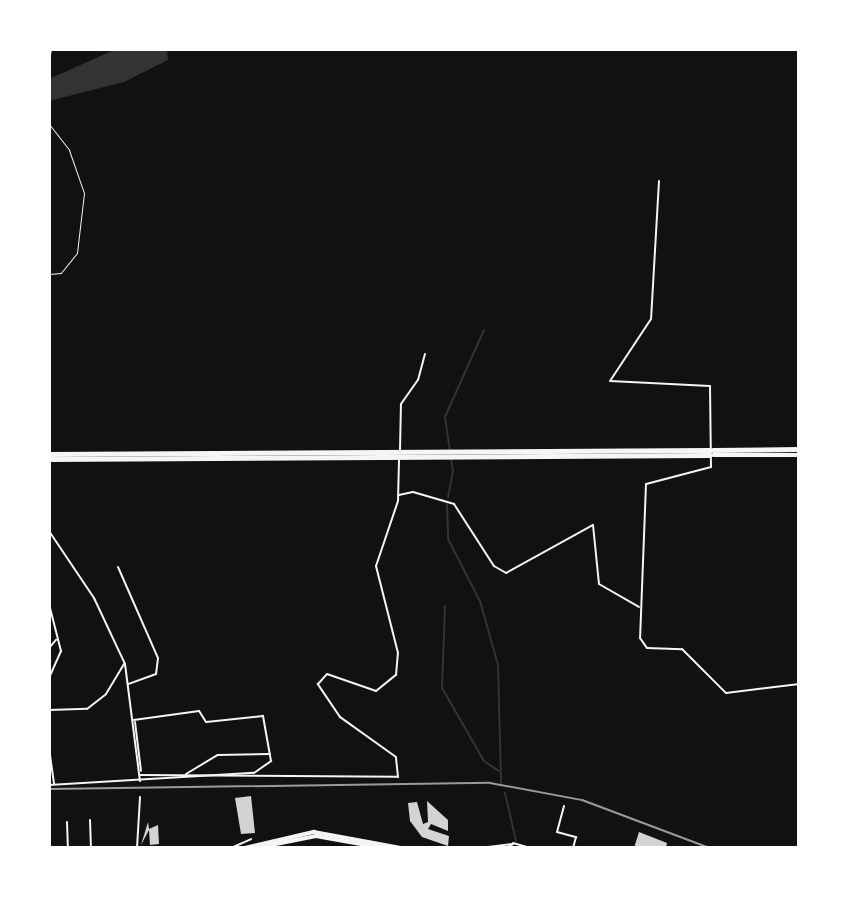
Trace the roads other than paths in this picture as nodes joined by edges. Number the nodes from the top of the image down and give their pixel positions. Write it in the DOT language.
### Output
graph roads {
  1 [pos="659,180"];
  2 [pos="425,354"];
  3 [pos="799,449"];
  4 [pos="711,453"];
  5 [pos="799,455"];
  6 [pos="49,457"];
  7 [pos="397,495"];
  8 [pos="49,531"];
  9 [pos="118,567"];
  10 [pos="49,604"];
  11 [pos="639,608"];
  12 [pos="57,640"];
  13 [pos="49,648"];
  14 [pos="125,664"];
  15 [pos="49,678"];
  16 [pos="129,684"];
  17 [pos="799,684"];
  18 [pos="49,710"];
  19 [pos="134,720"];
  20 [pos="49,748"];
  21 [pos="271,754"];
  22 [pos="185,774"];
  23 [pos="140,775"];
  24 [pos="140,781"];
  25 [pos="49,785"];
  26 [pos="54,785"];
  27 [pos="140,797"];
  28 [pos="564,806"];
  29 [pos="90,820"];
  30 [pos="67,821"];
  31 [pos="251,839"];
  32 [pos="500,844"];
  33 [pos="513,844"];
  34 [pos="68,848"];
  35 [pos="91,848"];
  36 [pos="137,848"];
  37 [pos="231,848"];
  38 [pos="245,848"];
  39 [pos="256,848"];
  40 [pos="383,848"];
  41 [pos="402,848"];
  42 [pos="482,848"];
  43 [pos="495,848"];
  44 [pos="500,848"];
  45 [pos="505,848"];
  46 [pos="531,848"];
  47 [pos="573,848"];
  1 -- 11 [label="street"];
  2 -- 7 [label="street"];
  3 -- 4 [label="highway"];
  4 -- 5 [label="highway"];
  4 -- 6 [label="highway"];
  7 -- 11 [label="street"];
  7 -- 23 [label="street"];
  8 -- 14 [label="street"];
  9 -- 16 [label="street"];
  10 -- 12 [label="street"];
  11 -- 17 [label="street"];
  12 -- 13 [label="street"];
  12 -- 15 [label="street"];
  14 -- 16 [label="street"];
  14 -- 18 [label="street"];
  16 -- 19 [label="street"];
  19 -- 21 [label="street"];
  19 -- 23 [label="street"];
  20 -- 26 [label="street"];
  21 -- 22 [label="street"];
  21 -- 22 [label="street"];
  22 -- 23 [label="street"];
  23 -- 24 [label="street"];
  23 -- 26 [label="street"];
  25 -- 26 [label="street"];
  27 -- 36 [label="street"];
  28 -- 47 [label="street"];
  29 -- 35 [label="street"];
  30 -- 34 [label="street"];
  31 -- 37 [label="street"];
  32 -- 33 [label="street"];
  32 -- 42 [label="street"];
  32 -- 44 [label="street"];
  33 -- 45 [label="street"];
  33 -- 46 [label="street"];
  38 -- 41 [label="main road"];
  39 -- 40 [label="main road"];
  42 -- 43 [label="street"];
}
